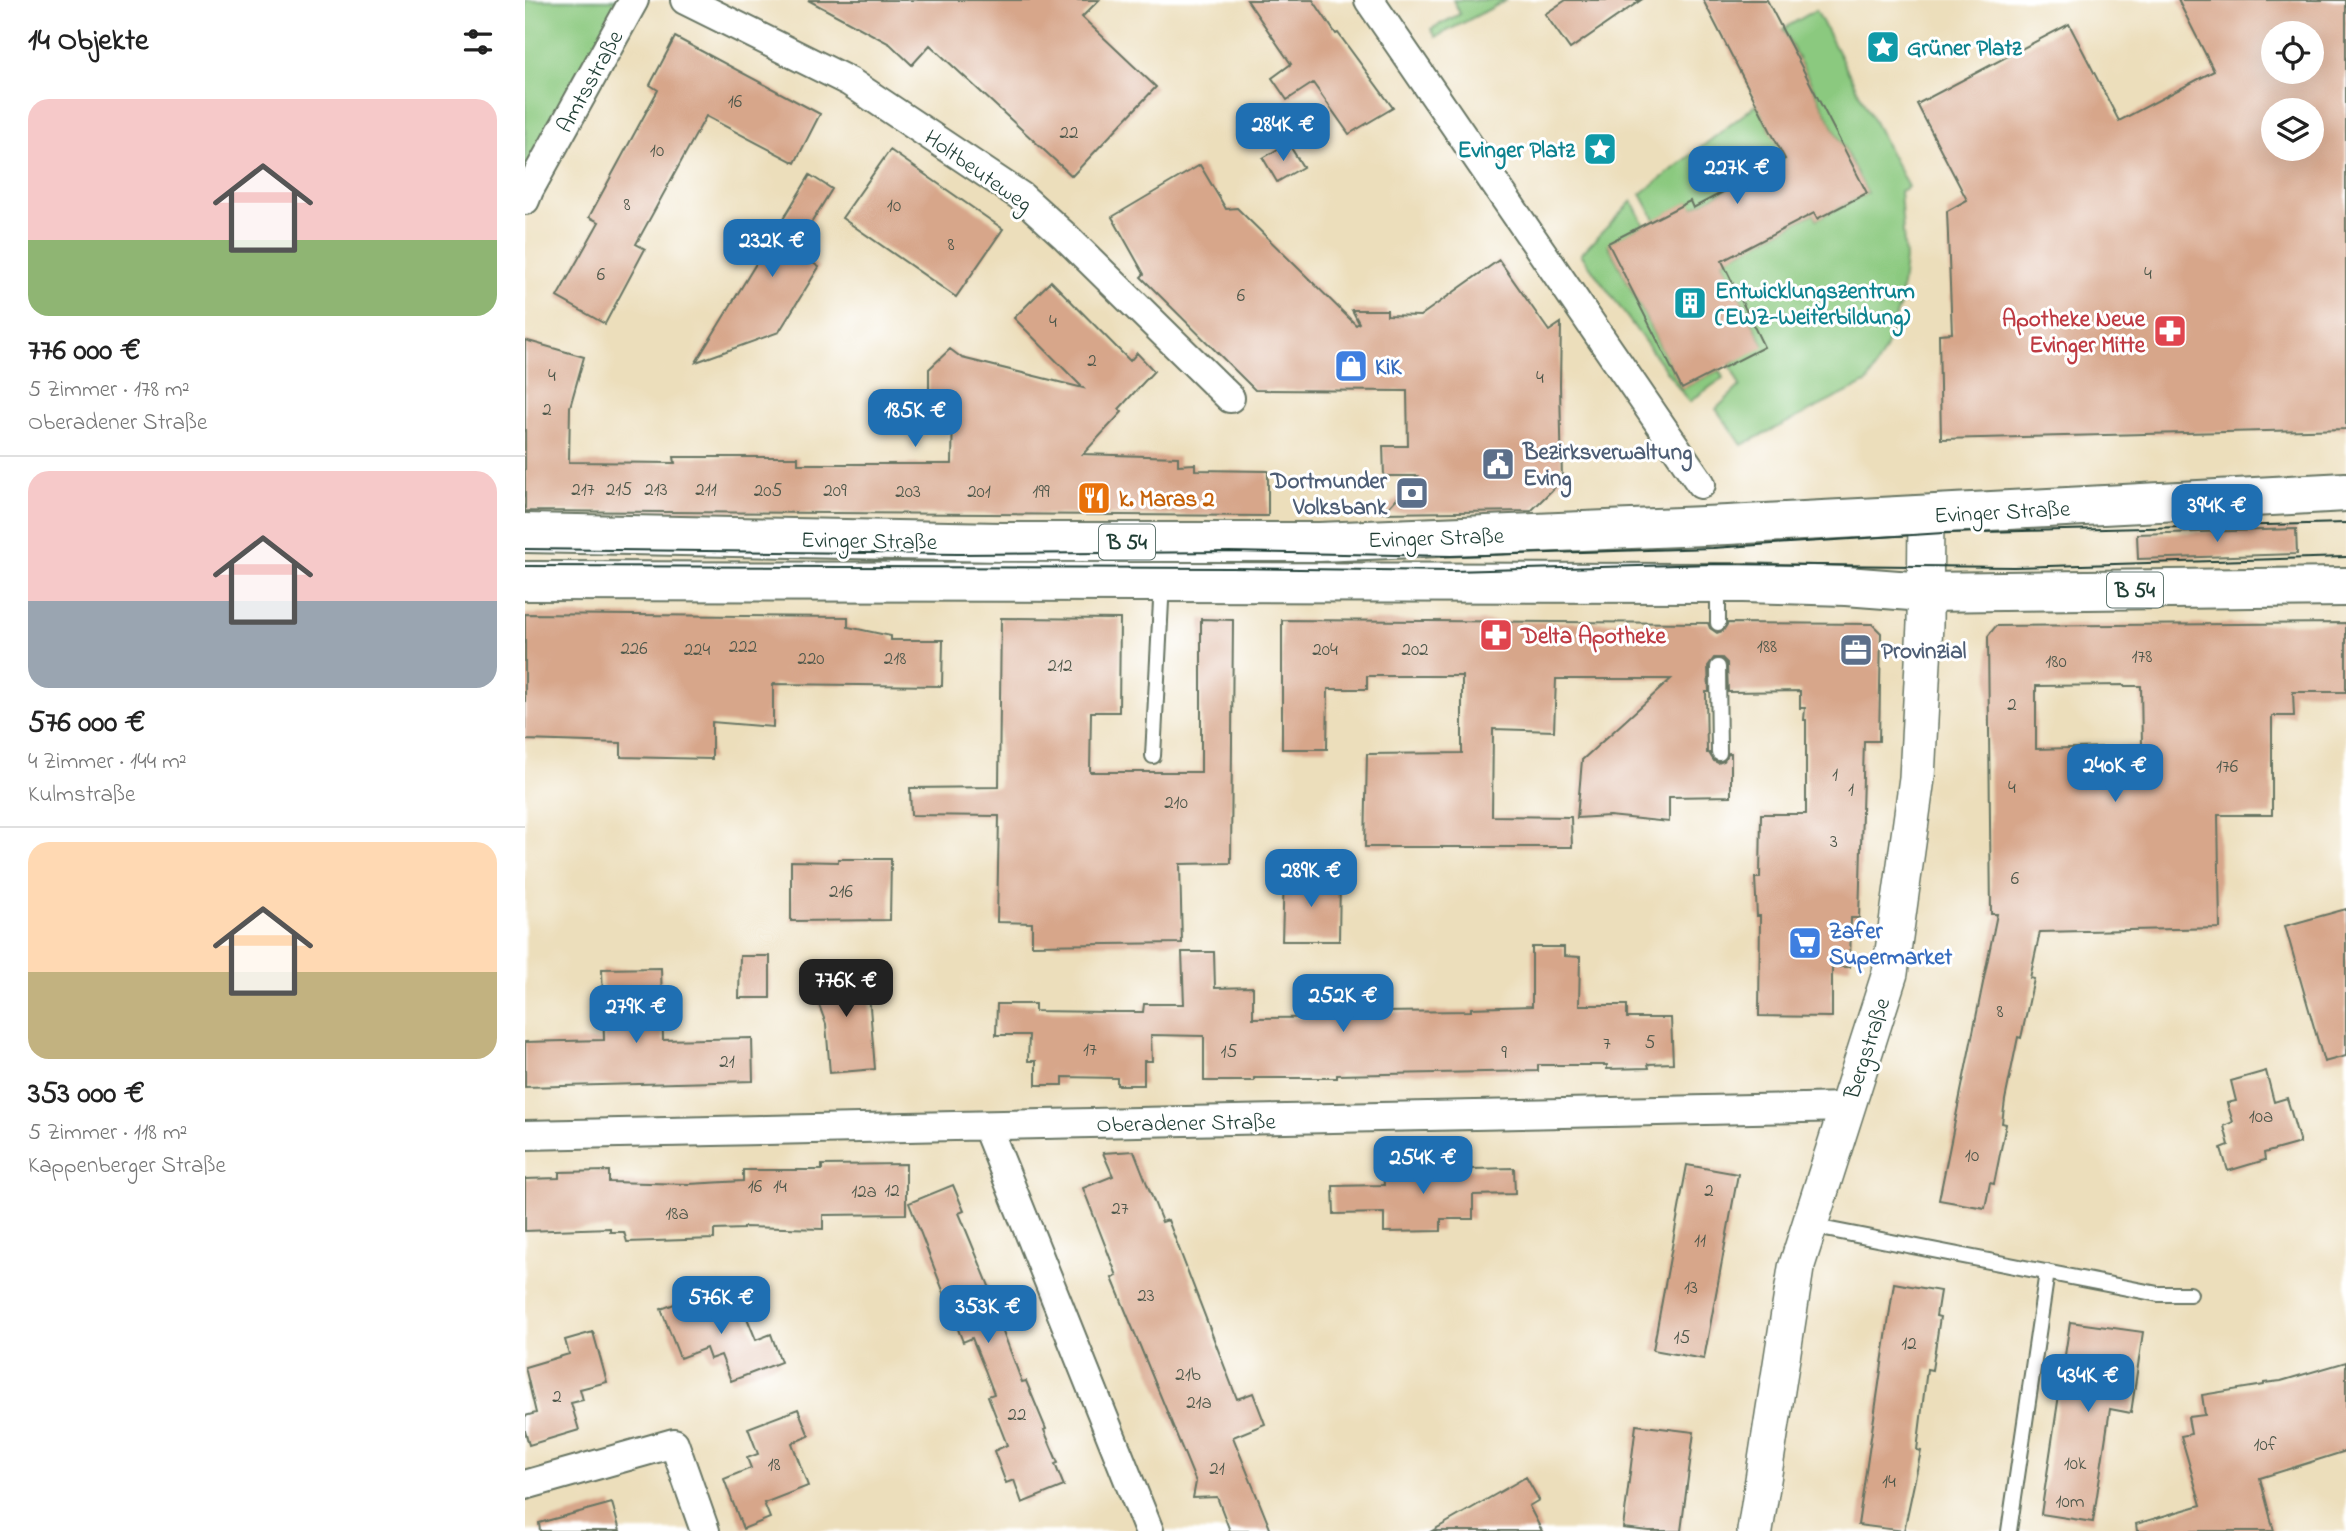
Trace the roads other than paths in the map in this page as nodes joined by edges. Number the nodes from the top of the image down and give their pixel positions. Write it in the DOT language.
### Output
graph roads {
  1 [pos="634,0"];
  2 [pos="685,0"];
  3 [pos="1369,0"];
  4 [pos="525,200"];
  5 [pos="1230,398"];
  6 [pos="1701,484"];
  7 [pos="2346,492"];
  8 [pos="1926,516"];
  9 [pos="525,533"];
  10 [pos="1163,563"];
  11 [pos="525,581"];
  12 [pos="1718,583"];
  13 [pos="2346,587"];
  14 [pos="1924,592"];
  15 [pos="1718,623"];
  16 [pos="1718,667"];
  17 [pos="1719,753"];
  18 [pos="1153,756"];
  19 [pos="1847,1107"];
  20 [pos="987,1127"];
  21 [pos="525,1135"];
  22 [pos="1809,1226"];
  23 [pos="2047,1272"];
  24 [pos="2190,1294"];
  25 [pos="525,1485"];
  26 [pos="705,1531"];
  27 [pos="1149,1531"];
  28 [pos="1755,1531"];
  29 [pos="2009,1531"];
  1 -- 4 [label="street, Amtsstraße"];
  2 -- 5 [label="street, Holtbeuteweg"];
  3 -- 6 [label="street"];
  7 -- 8 [label="main road, Evinger Straße / B 54"];
  8 -- 10 [label="main road, Evinger Straße / B 54"];
  8 -- 14 [label="street, Bergstraße"];
  9 -- 10 [label="main road, Evinger Straße / B 54"];
  10 -- 11 [label="main road, Evinger Straße / B 54"];
  10 -- 12 [label="main road, Evinger Straße / B 54"];
  10 -- 18 [label="lane"];
  12 -- 14 [label="main road, Evinger Straße / B 54"];
  12 -- 15 [label="lane"];
  13 -- 14 [label="main road, Evinger Straße / B 54"];
  14 -- 19 [label="street, Bergstraße"];
  16 -- 17 [label="lane"];
  19 -- 20 [label="street, Oberadener Straße"];
  19 -- 22 [label="street, Bergstraße"];
  20 -- 21 [label="street, Oberadener Straße"];
  20 -- 27 [label="street"];
  22 -- 23 [label="lane"];
  22 -- 28 [label="street, Bergstraße"];
  23 -- 24 [label="lane"];
  23 -- 29 [label="lane"];
  25 -- 26 [label="street"];
}
